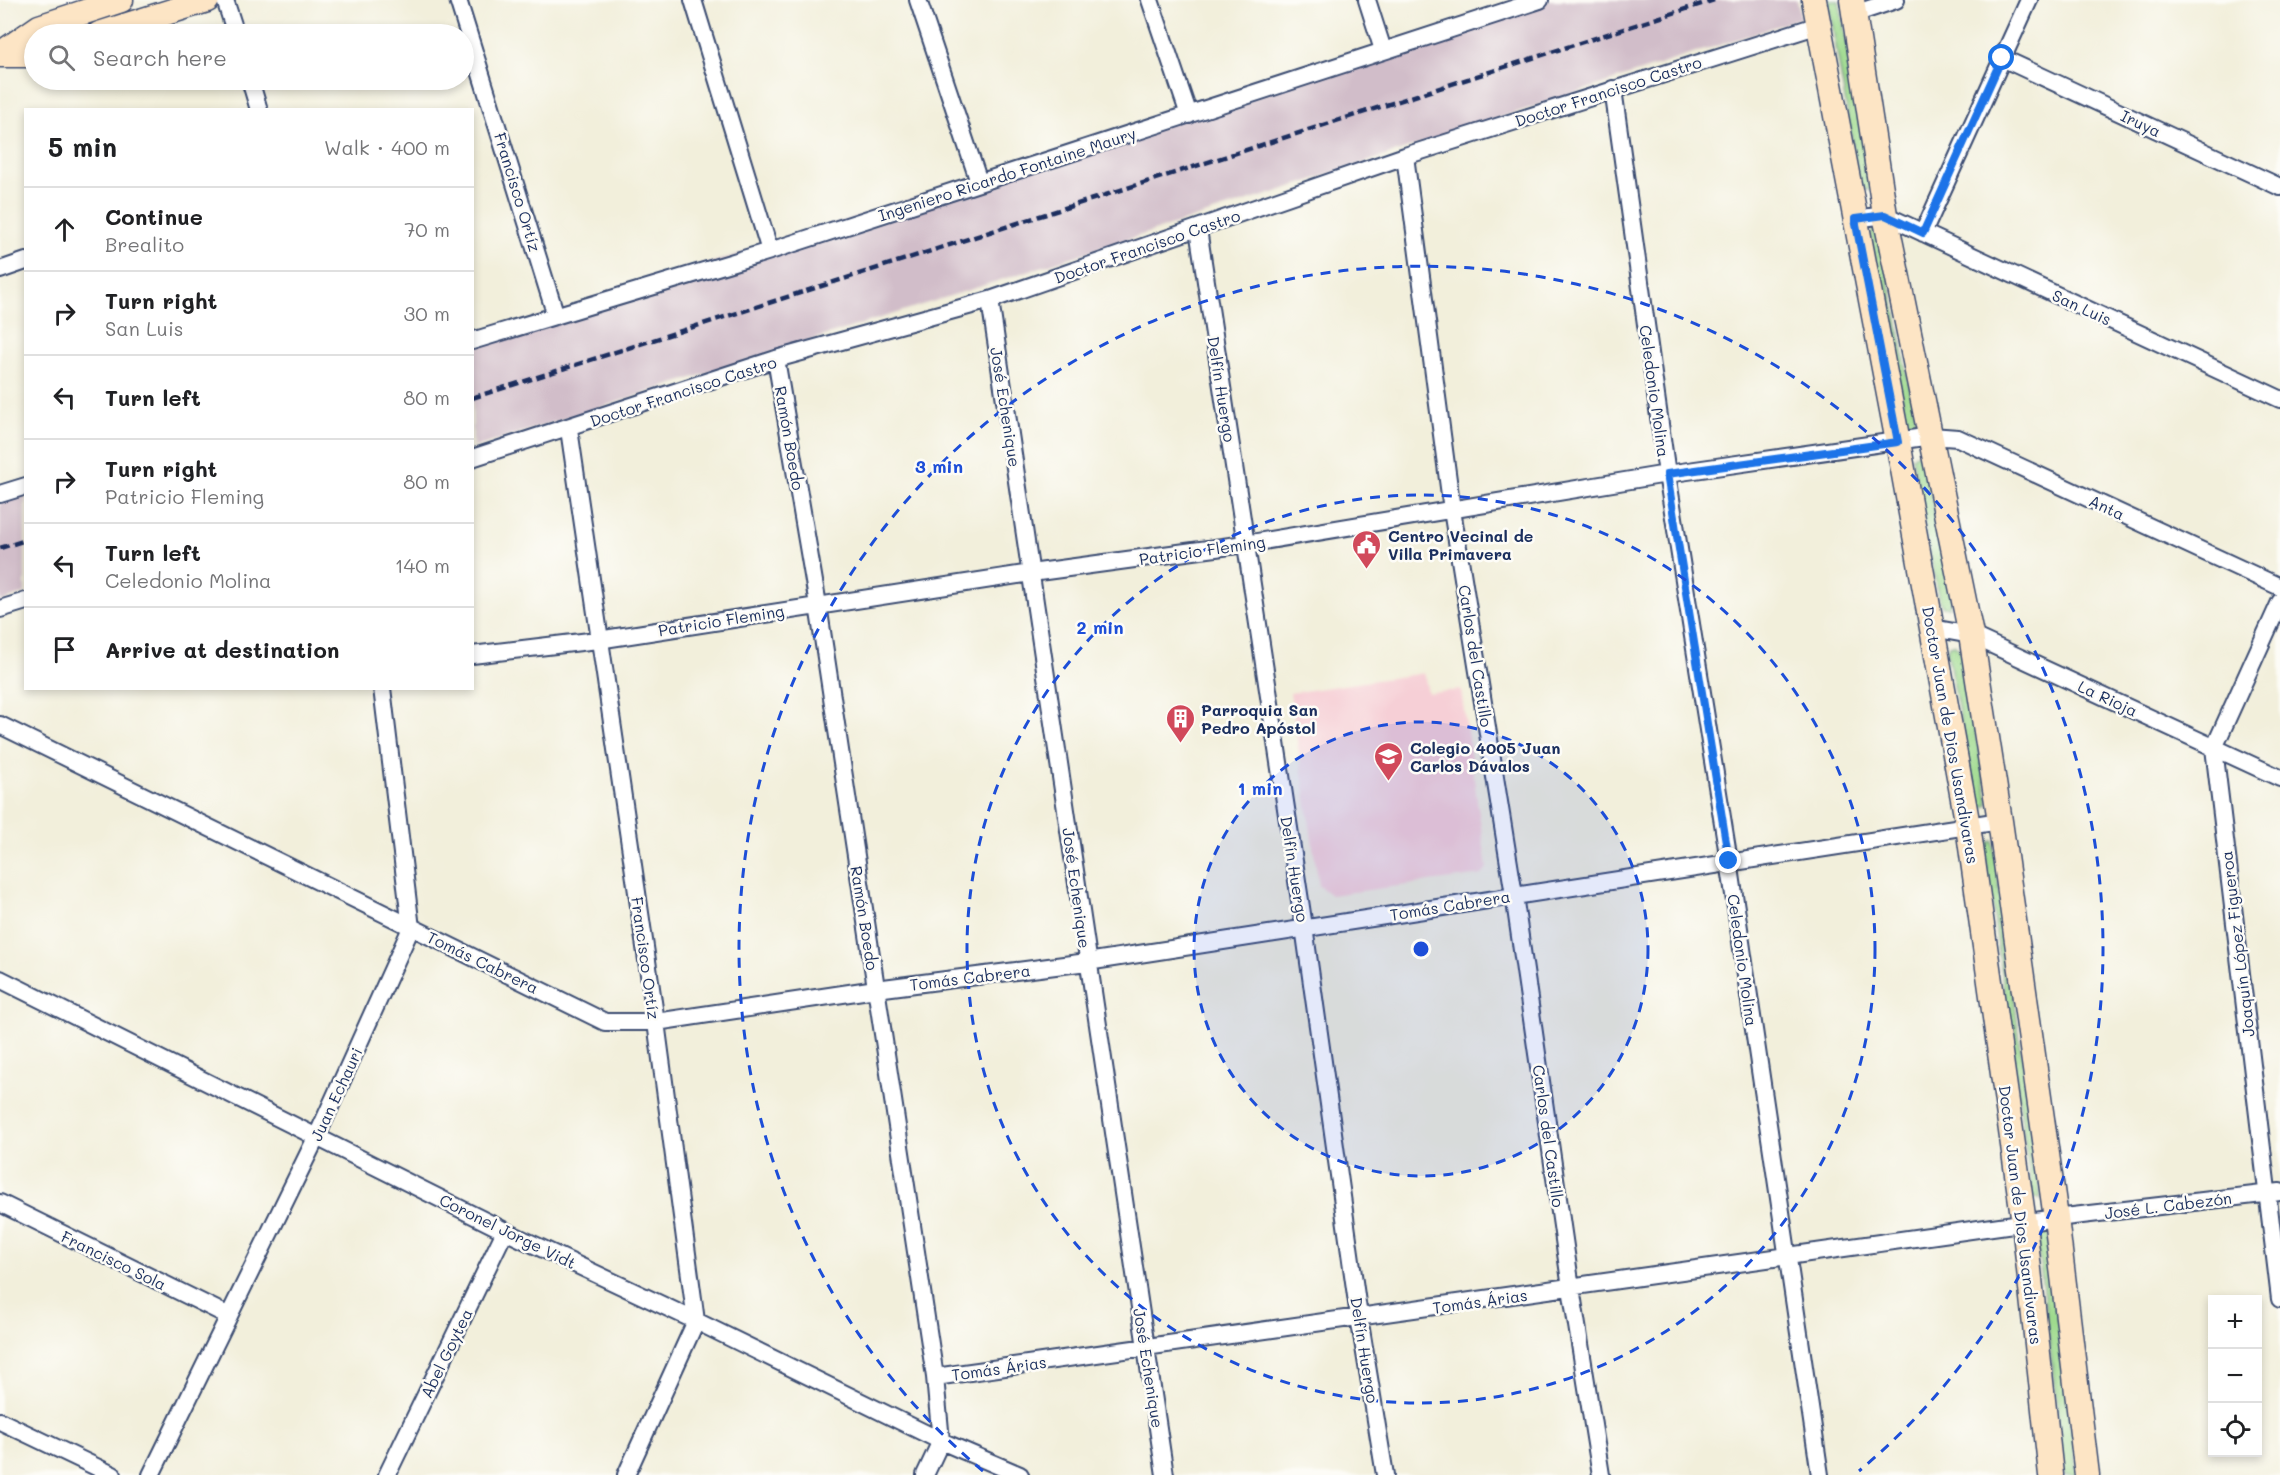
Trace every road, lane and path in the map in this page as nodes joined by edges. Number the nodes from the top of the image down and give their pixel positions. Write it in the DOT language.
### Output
graph roads {
  1 [pos="121,0"];
  2 [pos="207,0"];
  3 [pos="225,0"];
  4 [pos="458,0"];
  5 [pos="693,0"];
  6 [pos="918,0"];
  7 [pos="1150,0"];
  8 [pos="1367,0"];
  9 [pos="1540,0"];
  10 [pos="1814,0"];
  11 [pos="1896,0"];
  12 [pos="2029,0"];
  13 [pos="1853,7"];
  14 [pos="48,24"];
  15 [pos="131,24"];
  16 [pos="233,24"];
  17 [pos="465,24"];
  18 [pos="1819,25"];
  19 [pos="24,37"];
  20 [pos="1383,50"];
  21 [pos="474,52"];
  22 [pos="0,54"];
  23 [pos="24,55"];
  24 [pos="2002,58"];
  25 [pos="1613,89"];
  26 [pos="253,90"];
  27 [pos="258,108"];
  28 [pos="1189,115"];
  29 [pos="1405,156"];
  30 [pos="979,182"];
  31 [pos="2280,187"];
  32 [pos="1885,215"];
  33 [pos="1855,219"];
  34 [pos="1198,229"];
  35 [pos="1923,233"];
  36 [pos="770,251"];
  37 [pos="24,262"];
  38 [pos="0,270"];
  39 [pos="990,300"];
  40 [pos="556,316"];
  41 [pos="474,340"];
  42 [pos="776,359"];
  43 [pos="2280,399"];
  44 [pos="569,429"];
  45 [pos="1931,436"];
  46 [pos="1898,442"];
  47 [pos="474,457"];
  48 [pos="1667,474"];
  49 [pos="24,487"];
  50 [pos="0,494"];
  51 [pos="1452,510"];
  52 [pos="1245,544"];
  53 [pos="1031,573"];
  54 [pos="2280,587"];
  55 [pos="24,602"];
  56 [pos="2280,602"];
  57 [pos="818,605"];
  58 [pos="0,609"];
  59 [pos="1932,628"];
  60 [pos="1971,635"];
  61 [pos="598,640"];
  62 [pos="474,655"];
  63 [pos="382,690"];
  64 [pos="0,725"];
  65 [pos="2214,748"];
  66 [pos="2280,778"];
  67 [pos="2000,820"];
  68 [pos="1968,826"];
  69 [pos="1729,861"];
  70 [pos="1514,895"];
  71 [pos="1304,927"];
  72 [pos="411,928"];
  73 [pos="1087,962"];
  74 [pos="0,979"];
  75 [pos="876,989"];
  76 [pos="656,1022"];
  77 [pos="317,1136"];
  78 [pos="2274,1192"];
  79 [pos="0,1203"];
  80 [pos="2056,1218"];
  81 [pos="2024,1223"];
  82 [pos="505,1231"];
  83 [pos="1787,1256"];
  84 [pos="1572,1288"];
  85 [pos="2280,1299"];
  86 [pos="229,1316"];
  87 [pos="1359,1317"];
  88 [pos="696,1321"];
  89 [pos="1146,1348"];
  90 [pos="935,1377"];
  91 [pos="0,1421"];
  92 [pos="941,1441"];
  93 [pos="112,1475"];
  94 [pos="151,1475"];
  95 [pos="387,1475"];
  96 [pos="626,1475"];
  97 [pos="925,1475"];
  98 [pos="1020,1475"];
  99 [pos="1165,1475"];
  100 [pos="1385,1475"];
  101 [pos="1601,1475"];
  102 [pos="1820,1475"];
  103 [pos="2051,1475"];
  104 [pos="2088,1475"];
  1 -- 14 [label="main road"];
  2 -- 15 [label="main road"];
  3 -- 16 [label="street"];
  4 -- 17 [label="street, Francisco Ortíz"];
  5 -- 36 [label="street"];
  6 -- 30 [label="street"];
  7 -- 28 [label="street"];
  8 -- 20 [label="street"];
  9 -- 20 [label="street, Ingeniero Ricardo Fontaine Maury"];
  10 -- 18 [label="main road, Doctor Juan de Dios Usandivaras"];
  11 -- 13 [label="street"];
  12 -- 24 [label="street"];
  13 -- 32 [label="main road, Doctor Juan de Dios Usandivaras"];
  18 -- 25 [label="street, Doctor Francisco Castro"];
  18 -- 33 [label="main road, Doctor Juan de Dios Usandivaras"];
  19 -- 22 [label="main road"];
  20 -- 28 [label="street, Ingeniero Ricardo Fontaine Maury"];
  21 -- 40 [label="street, Francisco Ortíz"];
  22 -- 23 [label="main road"];
  24 -- 31 [label="street, Iruya"];
  24 -- 35 [label="street"];
  25 -- 29 [label="street, Doctor Francisco Castro"];
  25 -- 48 [label="street, Celedonio Molina"];
  26 -- 27 [label="street"];
  28 -- 30 [label="street, Ingeniero Ricardo Fontaine Maury"];
  29 -- 34 [label="street, Doctor Francisco Castro"];
  29 -- 51 [label="street, Carlos del Castillo"];
  30 -- 36 [label="street, Ingeniero Ricardo Fontaine Maury"];
  32 -- 33 [label="street"];
  32 -- 35 [label="street, San Luis"];
  32 -- 45 [label="main road, Doctor Juan de Dios Usandivaras"];
  33 -- 46 [label="main road, Doctor Juan de Dios Usandivaras"];
  34 -- 39 [label="street, Doctor Francisco Castro"];
  34 -- 52 [label="street, Delfín Huergo"];
  35 -- 43 [label="street, San Luis"];
  36 -- 40 [label="street, Ingeniero Ricardo Fontaine Maury"];
  37 -- 38 [label="street"];
  39 -- 42 [label="street, Doctor Francisco Castro"];
  39 -- 53 [label="street, José Echenique"];
  40 -- 41 [label="street, Ingeniero Ricardo Fontaine Maury"];
  42 -- 44 [label="street, Doctor Francisco Castro"];
  42 -- 57 [label="street, Ramón Boedo"];
  44 -- 47 [label="street, Doctor Francisco Castro"];
  44 -- 61 [label="street, Francisco Ortíz"];
  45 -- 46 [label="street, Patricio Fleming"];
  45 -- 54 [label="street, Anta"];
  45 -- 60 [label="main road, Doctor Juan de Dios Usandivaras"];
  46 -- 48 [label="street, Patricio Fleming"];
  46 -- 59 [label="main road, Doctor Juan de Dios Usandivaras"];
  48 -- 51 [label="street, Patricio Fleming"];
  48 -- 69 [label="street, Celedonio Molina"];
  49 -- 50 [label="street"];
  51 -- 52 [label="street, Patricio Fleming"];
  51 -- 70 [label="street, Carlos del Castillo"];
  52 -- 53 [label="street, Patricio Fleming"];
  52 -- 71 [label="street, Delfín Huergo"];
  53 -- 57 [label="street, Patricio Fleming"];
  53 -- 73 [label="street, José Echenique"];
  55 -- 58 [label="street"];
  56 -- 65 [label="street"];
  57 -- 61 [label="street, Patricio Fleming"];
  57 -- 75 [label="street, Ramón Boedo"];
  59 -- 60 [label="street, La Rioja"];
  59 -- 68 [label="main road, Doctor Juan de Dios Usandivaras"];
  60 -- 65 [label="street, La Rioja"];
  60 -- 67 [label="main road, Doctor Juan de Dios Usandivaras"];
  61 -- 62 [label="street, Patricio Fleming"];
  61 -- 76 [label="street, Francisco Ortíz"];
  63 -- 72 [label="street"];
  64 -- 72 [label="street, Tomás Cabrera"];
  65 -- 66 [label="street, La Rioja"];
  65 -- 78 [label="street, Joaquín López Figueroa"];
  67 -- 68 [label="street, Tomás Cabrera"];
  67 -- 80 [label="main road, Doctor Juan de Dios Usandivaras"];
  68 -- 69 [label="street, Tomás Cabrera"];
  68 -- 81 [label="main road, Doctor Juan de Dios Usandivaras"];
  69 -- 70 [label="street, Tomás Cabrera"];
  69 -- 83 [label="street, Celedonio Molina"];
  70 -- 71 [label="street, Tomás Cabrera"];
  70 -- 84 [label="street, Carlos del Castillo"];
  71 -- 73 [label="street, Tomás Cabrera"];
  71 -- 87 [label="street, Delfín Huergo"];
  72 -- 76 [label="street, Tomás Cabrera"];
  72 -- 77 [label="street, Juan Echauri"];
  73 -- 75 [label="street, Tomás Cabrera"];
  73 -- 89 [label="street, José Echenique"];
  74 -- 77 [label="street, Coronel Jorge Vidt"];
  75 -- 76 [label="street, Tomás Cabrera"];
  75 -- 90 [label="street, Ramón Boedo"];
  76 -- 88 [label="street, Francisco Ortíz"];
  77 -- 82 [label="street, Coronel Jorge Vidt"];
  77 -- 86 [label="street, Juan Echauri"];
  78 -- 80 [label="street, José L. Cabezón"];
  78 -- 85 [label="street, Joaquín López Figueroa"];
  79 -- 86 [label="street, Francisco Sola"];
  80 -- 81 [label="street, José L. Cabezón"];
  80 -- 104 [label="main road, Doctor Juan de Dios Usandivaras"];
  81 -- 83 [label="street, Tomás Árias"];
  81 -- 103 [label="main road, Doctor Juan de Dios Usandivaras"];
  82 -- 88 [label="street, Coronel Jorge Vidt"];
  82 -- 95 [label="street, Abel Goytea"];
  83 -- 84 [label="street, Tomás Árias"];
  83 -- 102 [label="street, Celedonio Molina"];
  84 -- 87 [label="street, Tomás Árias"];
  84 -- 101 [label="street, Carlos del Castillo"];
  86 -- 94 [label="street, Juan Echauri"];
  87 -- 89 [label="street, Tomás Árias"];
  87 -- 100 [label="street, Delfín Huergo"];
  88 -- 92 [label="street, Coronel Jorge Vidt"];
  88 -- 96 [label="street"];
  89 -- 90 [label="street, Tomás Árias"];
  89 -- 99 [label="street, José Echenique"];
  90 -- 92 [label="street, Ramón Boedo"];
  91 -- 93 [label="street"];
  92 -- 97 [label="street"];
  92 -- 98 [label="street, Coronel Jorge Vidt"];
}
